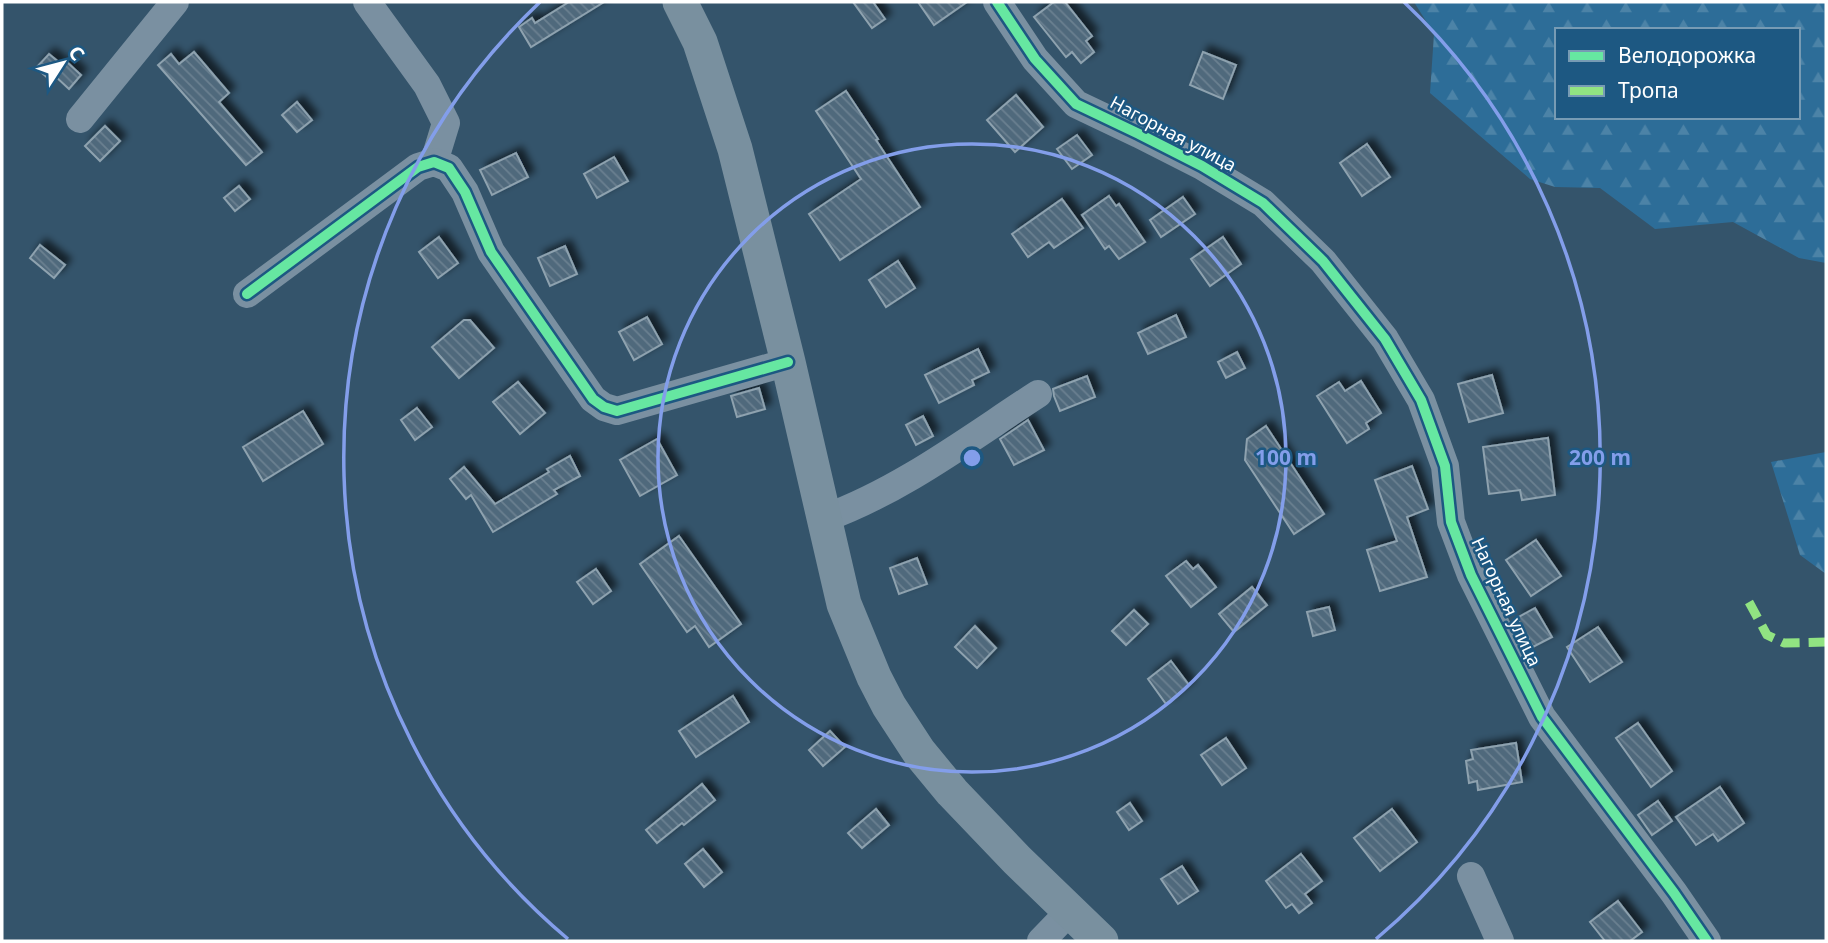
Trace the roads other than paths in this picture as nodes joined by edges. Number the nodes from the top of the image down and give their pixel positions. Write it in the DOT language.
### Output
graph roads {
  1 [pos="174,2"];
  2 [pos="367,2"];
  3 [pos="680,2"];
  4 [pos="997,2"];
  5 [pos="80,119"];
  6 [pos="434,162"];
  7 [pos="247,294"];
  8 [pos="788,362"];
  9 [pos="1038,394"];
  10 [pos="825,518"];
  11 [pos="1471,876"];
  12 [pos="1070,911"];
  13 [pos="1041,941"];
  14 [pos="1101,941"];
  15 [pos="1500,941"];
  16 [pos="1707,941"];
  1 -- 5 [label="street"];
  2 -- 6 [label="street"];
  3 -- 8 [label="main road"];
  4 -- 16 [label="street, Нагорная улица"];
  6 -- 7 [label="street"];
  6 -- 8 [label="street"];
  8 -- 10 [label="main road"];
  9 -- 10 [label="street"];
  10 -- 12 [label="main road"];
  11 -- 15 [label="street"];
  12 -- 13 [label="street"];
  12 -- 14 [label="main road"];
}
